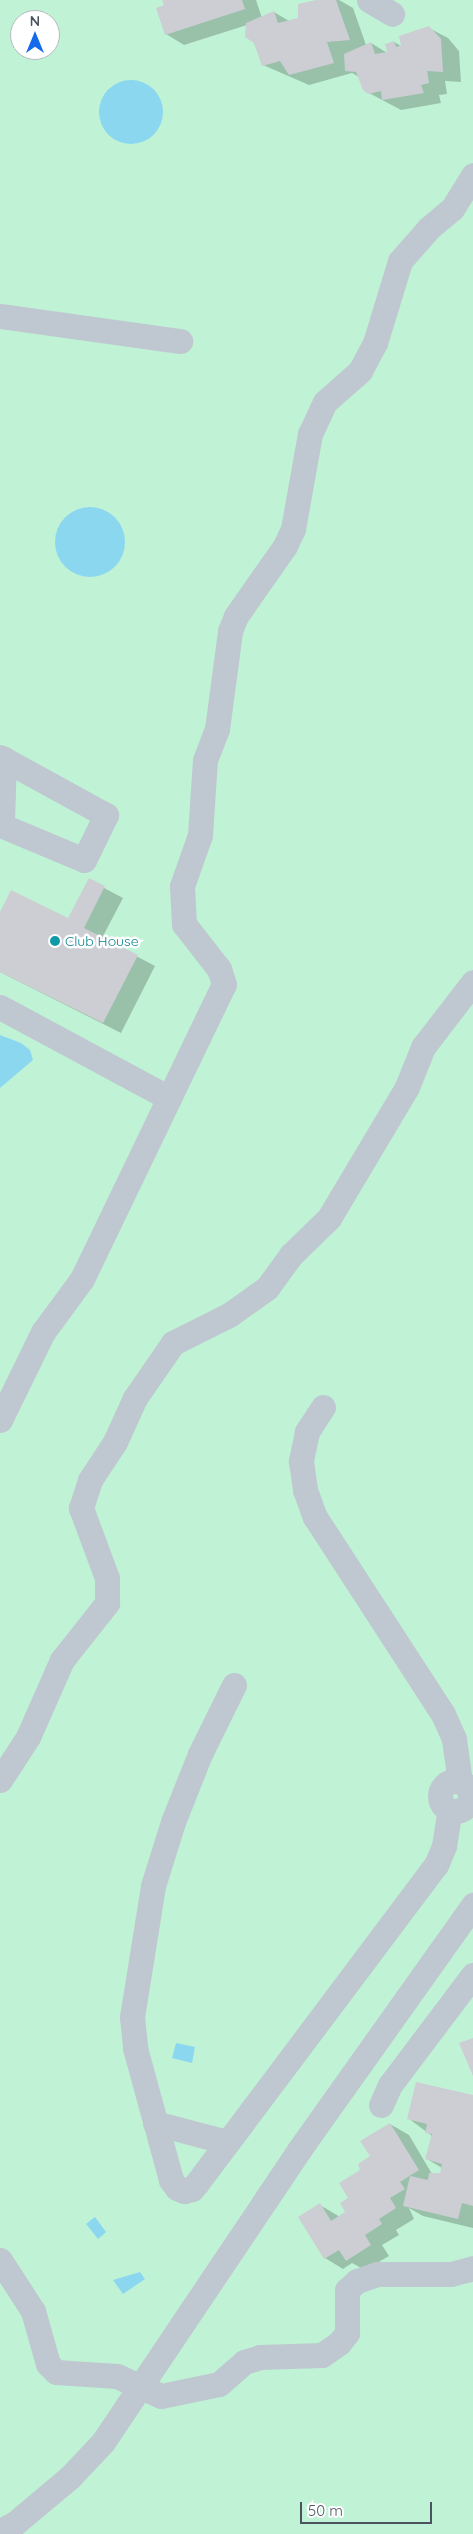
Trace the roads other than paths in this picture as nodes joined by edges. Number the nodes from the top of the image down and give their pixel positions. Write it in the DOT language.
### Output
graph roads {
  1 [pos="369,0"];
  2 [pos="392,14"];
  3 [pos="473,175"];
  4 [pos="0,316"];
  5 [pos="180,341"];
  6 [pos="2,758"];
  7 [pos="473,982"];
  8 [pos="0,1007"];
  9 [pos="169,1098"];
  10 [pos="324,1407"];
  11 [pos="0,1420"];
  12 [pos="234,1685"];
  13 [pos="0,1780"];
  14 [pos="463,1799"];
  15 [pos="473,1905"];
  16 [pos="473,1975"];
  17 [pos="381,2105"];
  18 [pos="155,2123"];
  19 [pos="227,2142"];
  20 [pos="0,2260"];
  21 [pos="473,2268"];
  22 [pos="139,2388"];
  23 [pos="12,2530"];
  1 -- 2 [label="street"];
  3 -- 9 [label="street"];
  4 -- 5 [label="street"];
  6 -- 6 [label="street"];
  7 -- 13 [label="street"];
  8 -- 9 [label="street"];
  9 -- 11 [label="street"];
  10 -- 14 [label="street"];
  12 -- 18 [label="street"];
  14 -- 19 [label="street"];
  15 -- 22 [label="street"];
  16 -- 17 [label="street"];
  18 -- 19 [label="street"];
  18 -- 19 [label="street"];
  20 -- 22 [label="street"];
  21 -- 22 [label="street"];
  22 -- 23 [label="street"];
}
